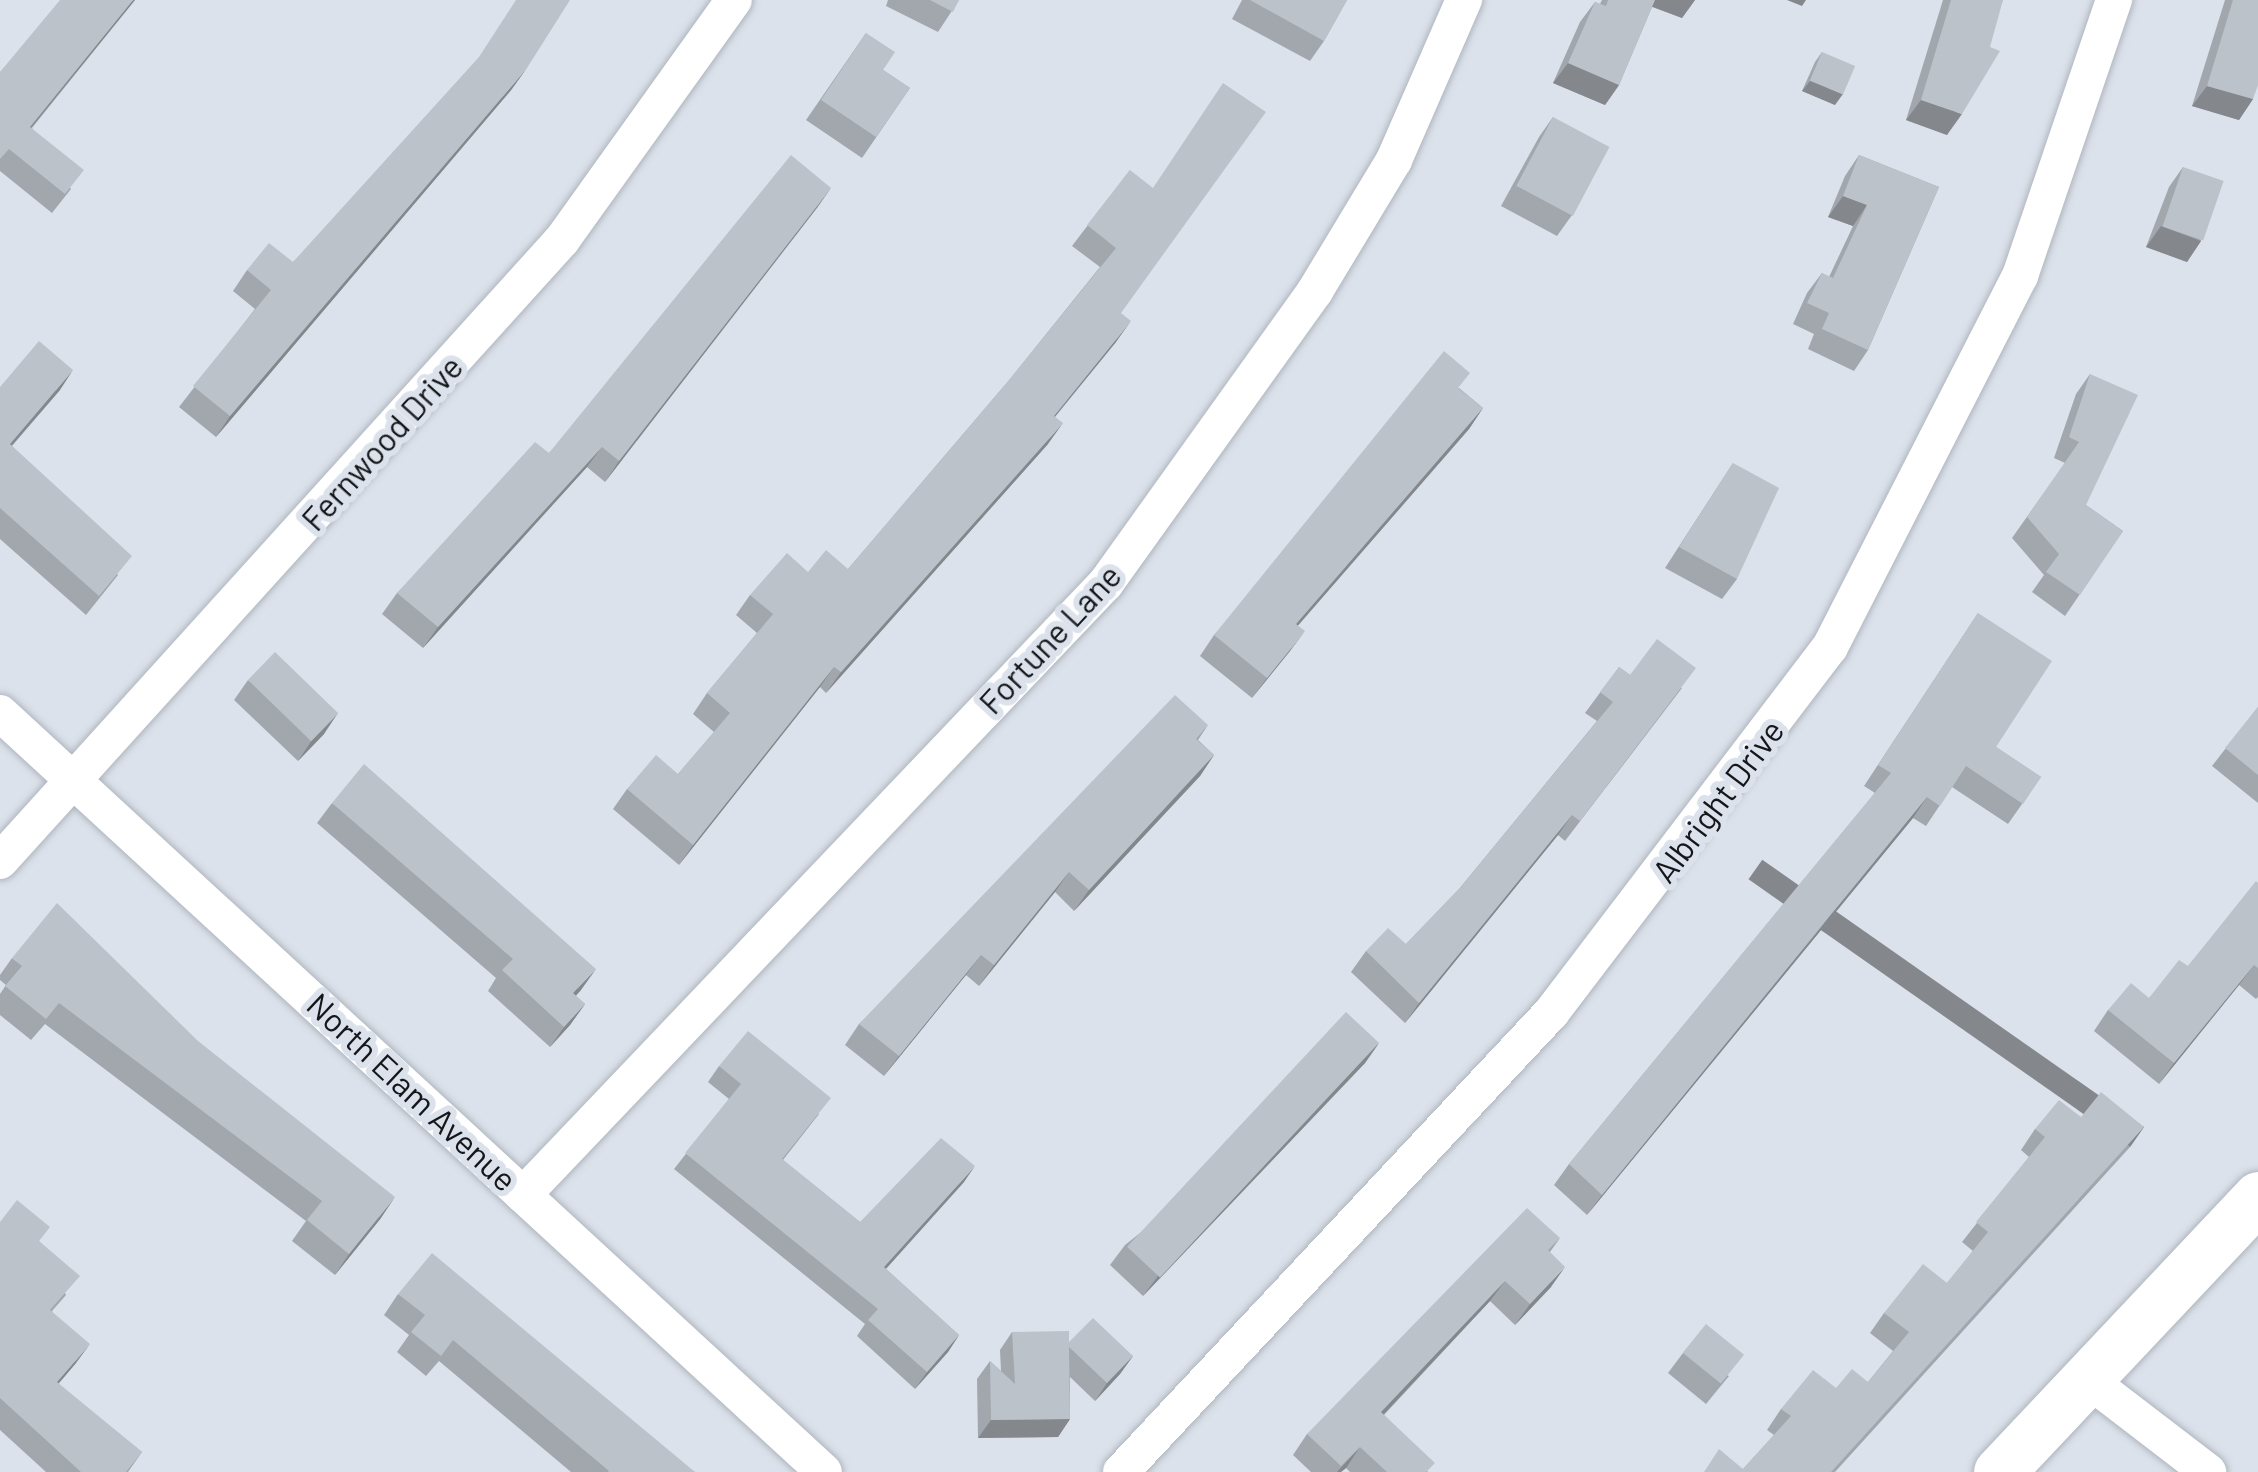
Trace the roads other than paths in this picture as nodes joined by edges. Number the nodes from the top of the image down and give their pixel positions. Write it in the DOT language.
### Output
graph roads {
  1 [pos="734,0"];
  2 [pos="1464,0"];
  3 [pos="2114,0"];
  4 [pos="0,713"];
  5 [pos="76,783"];
  6 [pos="0,861"];
  7 [pos="523,1195"];
  8 [pos="2258,1197"];
  9 [pos="2087,1379"];
  10 [pos="824,1472"];
  11 [pos="1120,1472"];
  12 [pos="1999,1472"];
  13 [pos="2208,1472"];
  1 -- 5 [label="street, Fernwood Drive"];
  2 -- 7 [label="street, Fortune Lane"];
  3 -- 11 [label="street, Albright Drive"];
  4 -- 5 [label="street, North Elam Avenue"];
  5 -- 6 [label="street, Fernwood Drive"];
  5 -- 7 [label="street, North Elam Avenue"];
  7 -- 10 [label="street, North Elam Avenue"];
  8 -- 9 [label="street"];
  9 -- 12 [label="street"];
  9 -- 13 [label="street"];
}
